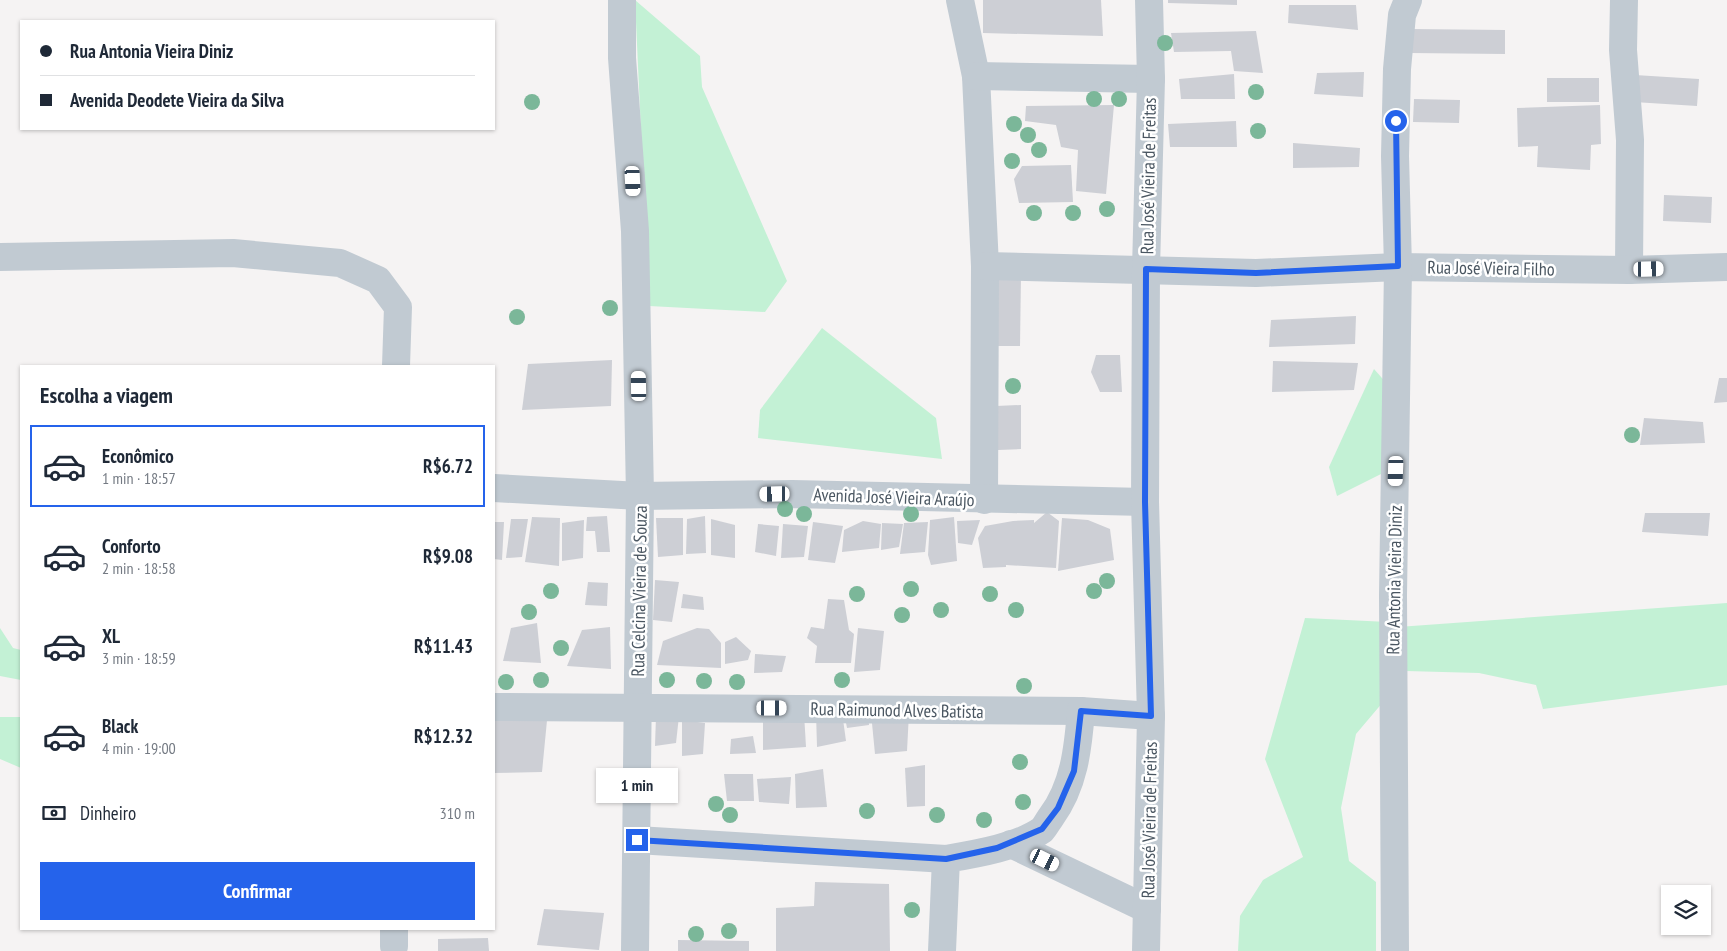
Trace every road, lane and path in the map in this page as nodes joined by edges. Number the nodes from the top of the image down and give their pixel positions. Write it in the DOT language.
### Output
graph roads {
  1 [pos="622,0"];
  2 [pos="960,0"];
  3 [pos="1149,0"];
  4 [pos="1408,0"];
  5 [pos="1624,0"];
  6 [pos="976,76"];
  7 [pos="1151,79"];
  8 [pos="0,256"];
  9 [pos="985,266"];
  10 [pos="1398,266"];
  11 [pos="1727,267"];
  12 [pos="1146,269"];
  13 [pos="1629,270"];
  14 [pos="396,365"];
  15 [pos="495,488"];
  16 [pos="640,496"];
  17 [pos="984,500"];
  18 [pos="1145,502"];
  19 [pos="495,707"];
  20 [pos="637,707"];
  21 [pos="1081,711"];
  22 [pos="1151,716"];
  23 [pos="637,840"];
  24 [pos="1011,844"];
  25 [pos="946,859"];
  26 [pos="1147,909"];
  27 [pos="635,951"];
  28 [pos="942,951"];
  29 [pos="1146,951"];
  30 [pos="1395,951"];
  1 -- 16 [label="street, Rua Celcina Vieira de Souza"];
  2 -- 6 [label="street"];
  3 -- 7 [label="street, Rua José Vieira de Freitas"];
  4 -- 10 [label="street, Rua Antonia Vieira Diniz"];
  5 -- 13 [label="street"];
  6 -- 7 [label="street"];
  6 -- 9 [label="street"];
  7 -- 12 [label="street, Rua José Vieira de Freitas"];
  8 -- 14 [label="street"];
  9 -- 12 [label="street, Rua José Vieira Filho"];
  9 -- 17 [label="street"];
  10 -- 12 [label="street, Rua José Vieira Filho"];
  10 -- 13 [label="street, Rua José Vieira Filho"];
  10 -- 30 [label="street, Rua Antonia Vieira Diniz"];
  11 -- 13 [label="street, Rua José Vieira Filho"];
  12 -- 18 [label="street, Rua José Vieira de Freitas"];
  15 -- 16 [label="street, Avenida José Vieira Araújo"];
  16 -- 17 [label="street, Avenida José Vieira Araújo"];
  16 -- 20 [label="street, Rua Celcina Vieira de Souza"];
  17 -- 18 [label="street, Avenida José Vieira Araújo"];
  18 -- 22 [label="street, Rua José Vieira de Freitas"];
  19 -- 20 [label="street, Rua Raimunod Alves Batista"];
  20 -- 21 [label="street, Rua Raimunod Alves Batista"];
  20 -- 23 [label="street, Rua Celcina Vieira de Souza"];
  21 -- 22 [label="street, Rua Raimunod Alves Batista"];
  21 -- 24 [label="street"];
  22 -- 26 [label="street, Rua José Vieira de Freitas"];
  23 -- 25 [label="street"];
  23 -- 27 [label="street, Rua Celcina Vieira de Souza"];
  24 -- 25 [label="street"];
  24 -- 26 [label="street"];
  25 -- 28 [label="street"];
  26 -- 29 [label="street, Rua José Vieira de Freitas"];
}
